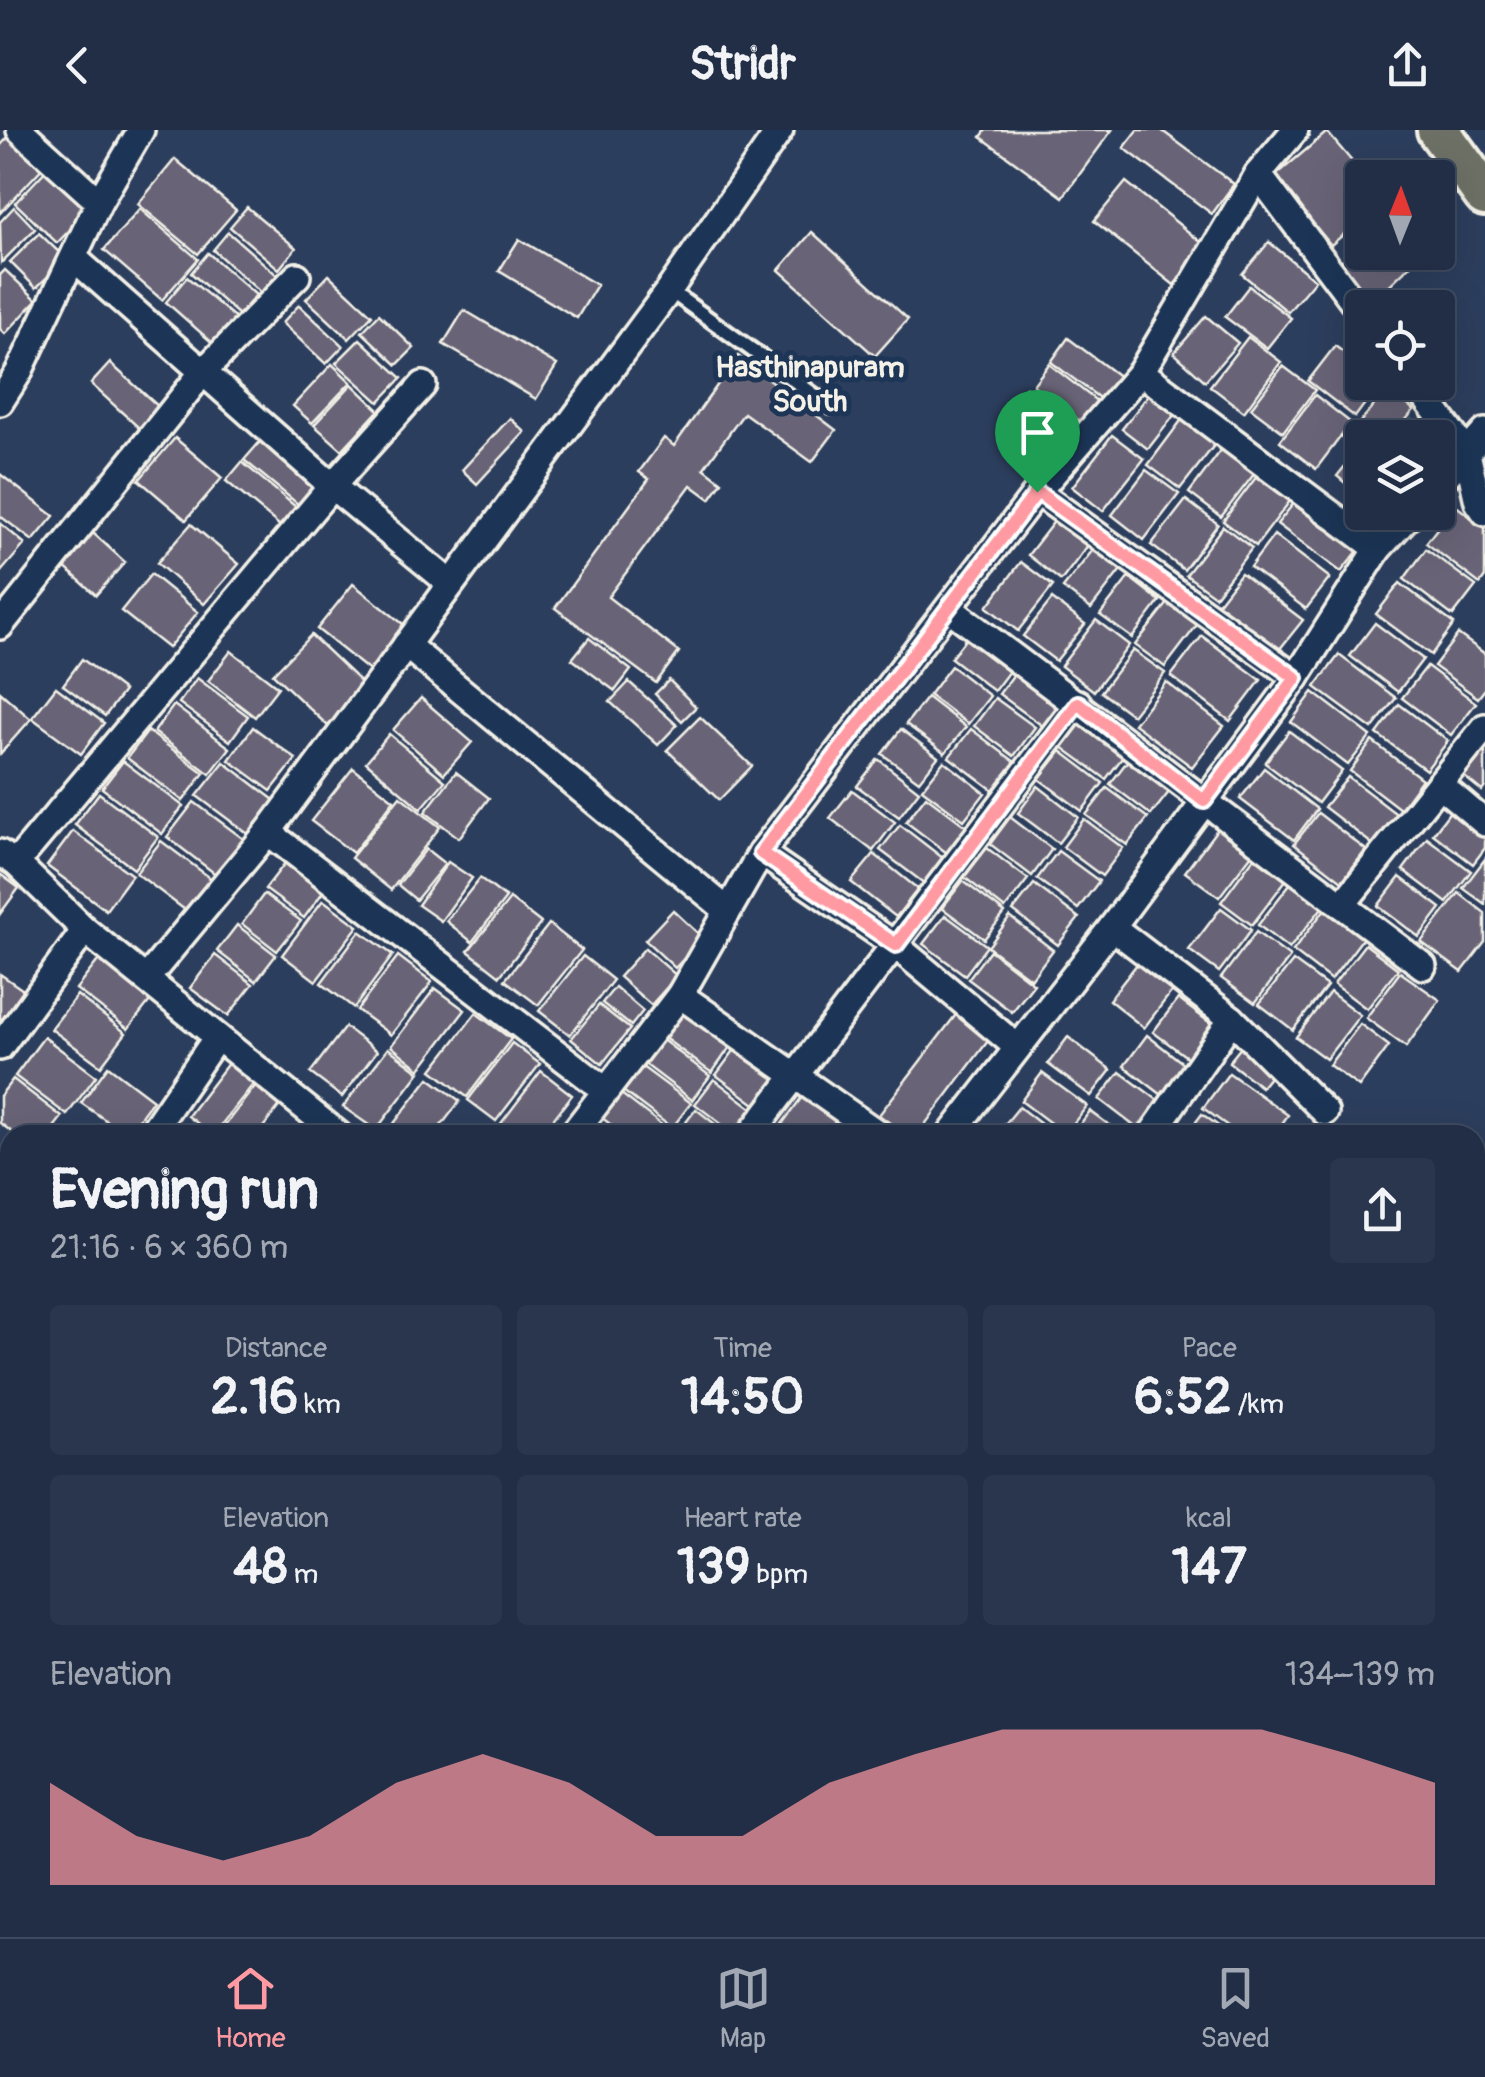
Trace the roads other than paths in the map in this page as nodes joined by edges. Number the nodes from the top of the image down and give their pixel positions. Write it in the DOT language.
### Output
graph roads {
  1 [pos="20,130"];
  2 [pos="141,130"];
  3 [pos="780,130"];
  4 [pos="1295,130"];
  5 [pos="1438,130"];
  6 [pos="1258,174"];
  7 [pos="1485,194"];
  8 [pos="98,202"];
  9 [pos="74,258"];
  10 [pos="297,276"];
  11 [pos="668,290"];
  12 [pos="1345,290"];
  13 [pos="9,364"];
  14 [pos="202,372"];
  15 [pos="1142,372"];
  16 [pos="422,385"];
  17 [pos="1427,400"];
  18 [pos="0,402"];
  19 [pos="830,407"];
  20 [pos="1485,432"];
  21 [pos="1467,453"];
  22 [pos="1455,466"];
  23 [pos="332,486"];
  24 [pos="1037,492"];
  25 [pos="1485,512"];
  26 [pos="1396,530"];
  27 [pos="1378,550"];
  28 [pos="451,584"];
  29 [pos="950,609"];
  30 [pos="0,626"];
  31 [pos="406,645"];
  32 [pos="1296,678"];
  33 [pos="1078,703"];
  34 [pos="1485,728"];
  35 [pos="1438,784"];
  36 [pos="1204,801"];
  37 [pos="1485,823"];
  38 [pos="268,832"];
  39 [pos="761,853"];
  40 [pos="8,858"];
  41 [pos="1342,905"];
  42 [pos="728,911"];
  43 [pos="1112,928"];
  44 [pos="84,930"];
  45 [pos="896,945"];
  46 [pos="1423,966"];
  47 [pos="146,979"];
  48 [pos="680,995"];
  49 [pos="1232,1020"];
  50 [pos="218,1036"];
  51 [pos="0,1047"];
  52 [pos="1017,1047"];
  53 [pos="794,1077"];
  54 [pos="605,1090"];
  55 [pos="1325,1112"];
  56 [pos="157,1125"];
  57 [pos="326,1125"];
  58 [pos="579,1125"];
  59 [pos="758,1125"];
  60 [pos="865,1125"];
  61 [pos="958,1125"];
  62 [pos="1158,1125"];
  1 -- 8 [label="street"];
  2 -- 8 [label="street"];
  3 -- 11 [label="street"];
  4 -- 6 [label="street"];
  5 -- 7 [label="main road"];
  6 -- 12 [label="street"];
  6 -- 15 [label="street"];
  8 -- 9 [label="street"];
  9 -- 13 [label="street"];
  9 -- 14 [label="street"];
  10 -- 14 [label="street"];
  11 -- 19 [label="lane"];
  11 -- 28 [label="street"];
  13 -- 18 [label="street"];
  14 -- 23 [label="street"];
  14 -- 30 [label="street"];
  15 -- 24 [label="street"];
  15 -- 27 [label="street"];
  16 -- 23 [label="street"];
  17 -- 21 [label="street"];
  20 -- 21 [label="street"];
  21 -- 22 [label="street"];
  21 -- 25 [label="street"];
  23 -- 28 [label="street"];
  23 -- 40 [label="street"];
  24 -- 29 [label="street"];
  24 -- 32 [label="street"];
  26 -- 27 [label="street"];
  27 -- 32 [label="street"];
  28 -- 31 [label="street"];
  29 -- 33 [label="street"];
  29 -- 39 [label="street"];
  31 -- 38 [label="street"];
  31 -- 42 [label="street"];
  32 -- 36 [label="street"];
  33 -- 36 [label="street"];
  33 -- 45 [label="street"];
  34 -- 35 [label="street"];
  35 -- 37 [label="street"];
  35 -- 41 [label="street"];
  36 -- 41 [label="street"];
  36 -- 43 [label="street"];
  38 -- 47 [label="street"];
  38 -- 54 [label="street"];
  39 -- 42 [label="street"];
  39 -- 45 [label="street"];
  40 -- 44 [label="street"];
  41 -- 46 [label="street"];
  42 -- 48 [label="street"];
  43 -- 49 [label="street"];
  43 -- 52 [label="street"];
  44 -- 47 [label="street"];
  44 -- 51 [label="street"];
  45 -- 52 [label="street"];
  45 -- 53 [label="street"];
  47 -- 50 [label="street"];
  48 -- 53 [label="street"];
  48 -- 54 [label="street"];
  49 -- 55 [label="street"];
  49 -- 62 [label="street"];
  50 -- 56 [label="street"];
  50 -- 57 [label="street"];
  52 -- 61 [label="street"];
  53 -- 59 [label="street"];
  53 -- 60 [label="street"];
  54 -- 58 [label="street"];
}
